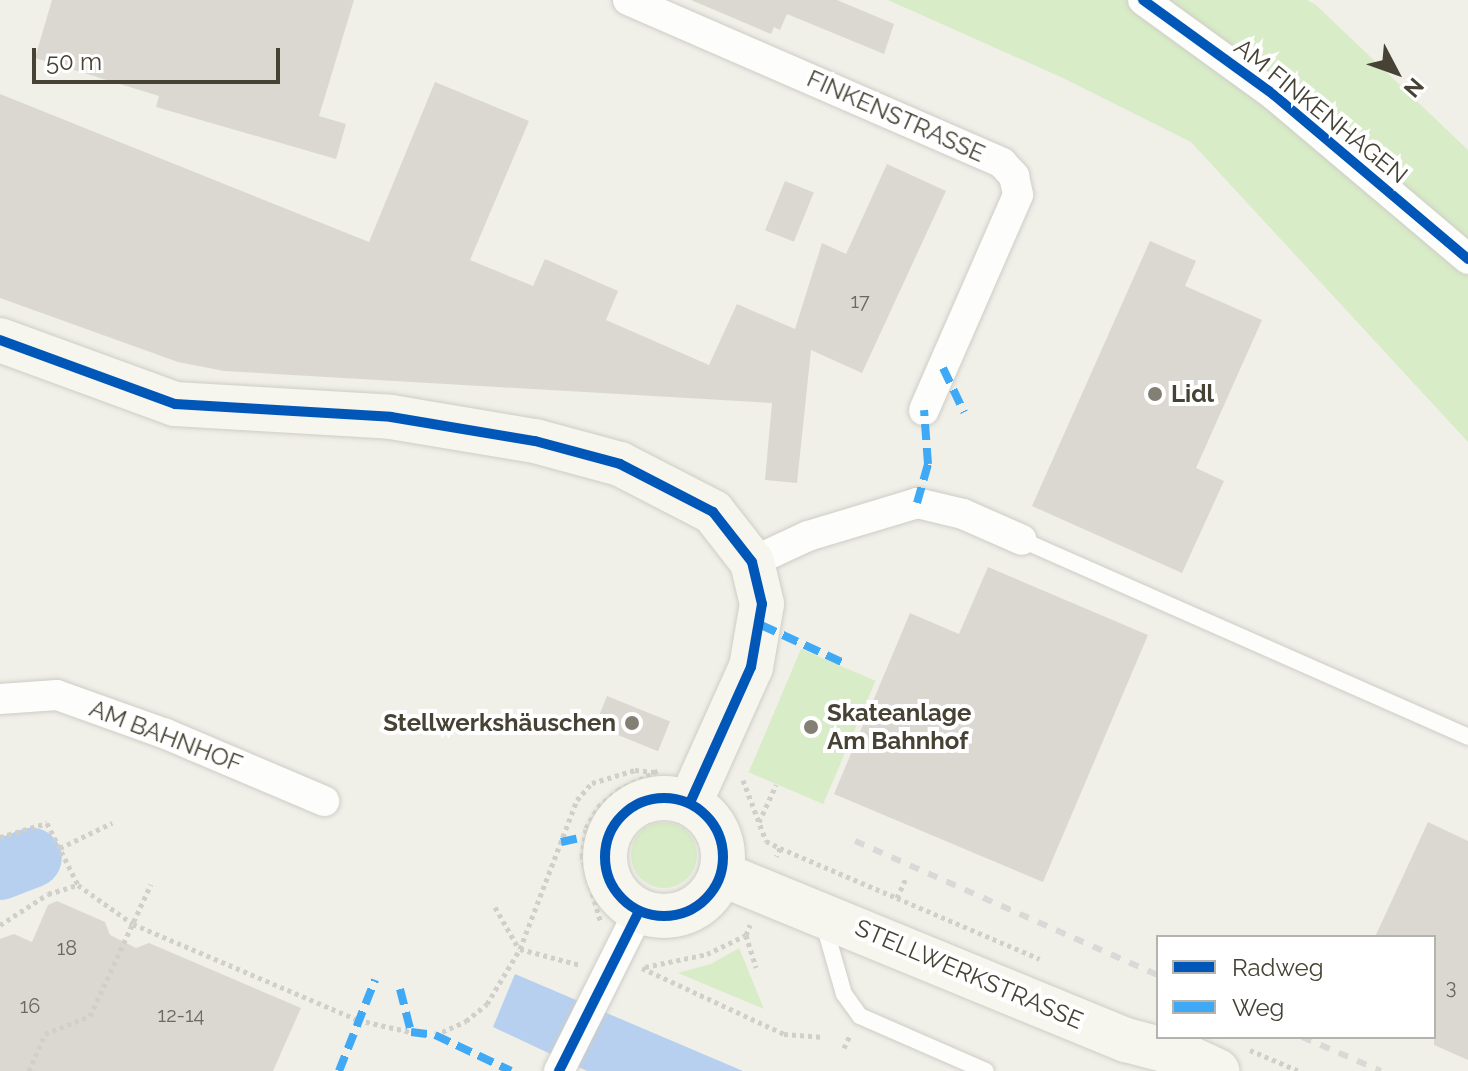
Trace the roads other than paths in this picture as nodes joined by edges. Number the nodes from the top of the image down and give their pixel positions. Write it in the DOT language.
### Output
graph roads {
  1 [pos="628,0"];
  2 [pos="1143,0"];
  3 [pos="1468,259"];
  4 [pos="0,340"];
  5 [pos="924,410"];
  6 [pos="1022,540"];
  7 [pos="752,562"];
  8 [pos="1,698"];
  9 [pos="1468,737"];
  10 [pos="324,801"];
  11 [pos="690,803"];
  12 [pos="721,874"];
  13 [pos="820,911"];
  14 [pos="620,919"];
  15 [pos="1231,1060"];
  16 [pos="559,1071"];
  17 [pos="986,1071"];
  1 -- 5 [label="street, FINKENSTRASSE"];
  2 -- 3 [label="street, AM FINKENHAGEN"];
  4 -- 7 [label="main road"];
  6 -- 7 [label="street"];
  6 -- 9 [label="lane"];
  7 -- 11 [label="main road"];
  8 -- 10 [label="street, AM BAHNHOF"];
  11 -- 12 [label="main road"];
  11 -- 14 [label="main road"];
  12 -- 13 [label="main road, STELLWERKSTRASSE"];
  12 -- 14 [label="main road"];
  13 -- 15 [label="main road, STELLWERKSTRASSE"];
  13 -- 17 [label="lane"];
  14 -- 16 [label="street"];
}
